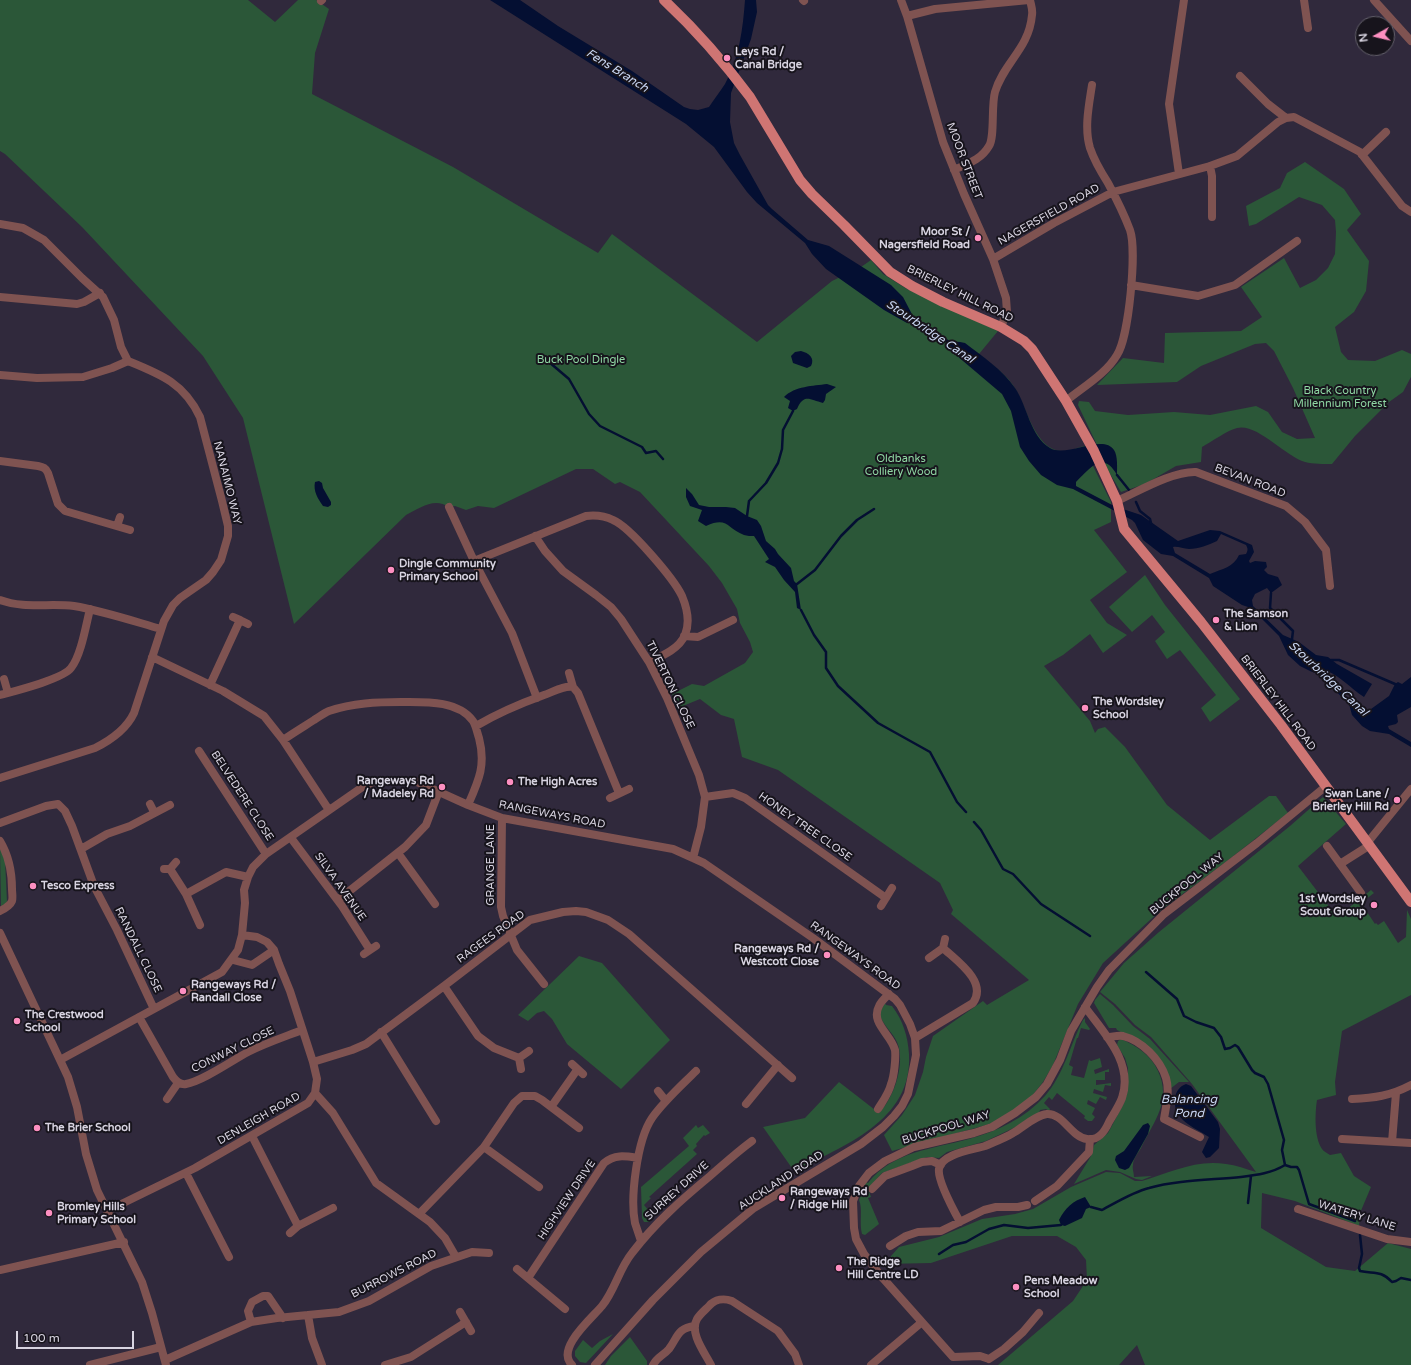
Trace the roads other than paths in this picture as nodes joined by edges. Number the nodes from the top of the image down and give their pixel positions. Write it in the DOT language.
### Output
graph roads {
  1 [pos="664,0"];
  2 [pos="901,0"];
  3 [pos="1030,0"];
  4 [pos="1184,0"];
  5 [pos="1304,0"];
  6 [pos="1374,0"];
  7 [pos="1009,1"];
  8 [pos="907,16"];
  9 [pos="1308,28"];
  10 [pos="1411,41"];
  11 [pos="1240,76"];
  12 [pos="1092,85"];
  13 [pos="1286,118"];
  14 [pos="1386,132"];
  15 [pos="1362,155"];
  16 [pos="1210,166"];
  17 [pos="954,170"];
  18 [pos="1179,174"];
  19 [pos="1113,192"];
  20 [pos="1411,212"];
  21 [pos="1212,217"];
  22 [pos="0,224"];
  23 [pos="1297,241"];
  24 [pos="993,259"];
  25 [pos="1130,285"];
  26 [pos="100,293"];
  27 [pos="0,297"];
  28 [pos="1001,327"];
  29 [pos="128,361"];
  30 [pos="0,375"];
  31 [pos="1066,401"];
  32 [pos="0,461"];
  33 [pos="1118,502"];
  34 [pos="449,507"];
  35 [pos="120,517"];
  36 [pos="117,526"];
  37 [pos="130,530"];
  38 [pos="535,536"];
  39 [pos="474,561"];
  40 [pos="1330,586"];
  41 [pos="0,600"];
  42 [pos="90,609"];
  43 [pos="730,619"];
  44 [pos="248,624"];
  45 [pos="161,629"];
  46 [pos="684,636"];
  47 [pos="152,657"];
  48 [pos="649,662"];
  49 [pos="569,673"];
  50 [pos="4,679"];
  51 [pos="210,685"];
  52 [pos="573,687"];
  53 [pos="8,693"];
  54 [pos="0,696"];
  55 [pos="537,698"];
  56 [pos="476,726"];
  57 [pos="283,740"];
  58 [pos="199,750"];
  59 [pos="0,778"];
  60 [pos="1325,787"];
  61 [pos="629,789"];
  62 [pos="1411,789"];
  63 [pos="439,791"];
  64 [pos="619,793"];
  65 [pos="705,796"];
  66 [pos="610,798"];
  67 [pos="150,804"];
  68 [pos="170,805"];
  69 [pos="468,805"];
  70 [pos="329,810"];
  71 [pos="154,812"];
  72 [pos="502,818"];
  73 [pos="0,823"];
  74 [pos="291,838"];
  75 [pos="0,841"];
  76 [pos="1369,843"];
  77 [pos="1327,846"];
  78 [pos="81,849"];
  79 [pos="398,853"];
  80 [pos="266,854"];
  81 [pos="693,858"];
  82 [pos="176,862"];
  83 [pos="1340,864"];
  84 [pos="248,878"];
  85 [pos="892,888"];
  86 [pos="1361,893"];
  87 [pos="186,894"];
  88 [pos="886,898"];
  89 [pos="338,900"];
  90 [pos="1411,902"];
  91 [pos="435,904"];
  92 [pos="881,906"];
  93 [pos="0,911"];
  94 [pos="195,922"];
  95 [pos="0,933"];
  96 [pos="242,935"];
  97 [pos="511,935"];
  98 [pos="945,939"];
  99 [pos="943,948"];
  100 [pos="274,950"];
  101 [pos="370,950"];
  102 [pos="929,958"];
  103 [pos="232,960"];
  104 [pos="538,977"];
  105 [pos="531,983"];
  106 [pos="544,984"];
  107 [pos="444,986"];
  108 [pos="889,994"];
  109 [pos="1085,1007"];
  110 [pos="154,1009"];
  111 [pos="139,1017"];
  112 [pos="302,1030"];
  113 [pos="381,1032"];
  114 [pos="1107,1037"];
  115 [pos="915,1038"];
  116 [pos="528,1051"];
  117 [pos="519,1058"];
  118 [pos="60,1060"];
  119 [pos="313,1062"];
  120 [pos="778,1065"];
  121 [pos="521,1069"];
  122 [pos="578,1069"];
  123 [pos="696,1071"];
  124 [pos="792,1078"];
  125 [pos="178,1083"];
  126 [pos="1411,1085"];
  127 [pos="658,1091"];
  128 [pos="315,1093"];
  129 [pos="1396,1093"];
  130 [pos="166,1099"];
  131 [pos="1352,1099"];
  132 [pos="666,1101"];
  133 [pos="746,1104"];
  134 [pos="552,1107"];
  135 [pos="878,1109"];
  136 [pos="436,1121"];
  137 [pos="579,1128"];
  138 [pos="252,1136"];
  139 [pos="1200,1137"];
  140 [pos="1090,1139"];
  141 [pos="1342,1139"];
  142 [pos="752,1141"];
  143 [pos="1392,1142"];
  144 [pos="1411,1143"];
  145 [pos="484,1147"];
  146 [pos="638,1158"];
  147 [pos="941,1164"];
  148 [pos="186,1173"];
  149 [pos="540,1187"];
  150 [pos="872,1189"];
  151 [pos="334,1208"];
  152 [pos="1298,1209"];
  153 [pos="107,1211"];
  154 [pos="419,1214"];
  155 [pos="960,1222"];
  156 [pos="298,1226"];
  157 [pos="290,1233"];
  158 [pos="641,1241"];
  159 [pos="124,1242"];
  160 [pos="1411,1242"];
  161 [pos="890,1246"];
  162 [pos="489,1252"];
  163 [pos="229,1257"];
  164 [pos="456,1257"];
  165 [pos="516,1269"];
  166 [pos="0,1270"];
  167 [pos="528,1278"];
  168 [pos="564,1309"];
  169 [pos="460,1312"];
  170 [pos="1039,1312"];
  171 [pos="308,1315"];
  172 [pos="283,1318"];
  173 [pos="251,1322"];
  174 [pos="466,1322"];
  175 [pos="922,1322"];
  176 [pos="695,1326"];
  177 [pos="471,1331"];
  178 [pos="161,1347"];
  179 [pos="986,1360"];
  180 [pos="960,1361"];
  181 [pos="166,1362"];
  182 [pos="90,1365"];
  183 [pos="322,1365"];
  184 [pos="385,1365"];
  185 [pos="572,1365"];
  186 [pos="595,1365"];
  187 [pos="653,1365"];
  188 [pos="711,1365"];
  189 [pos="799,1365"];
  190 [pos="871,1365"];
  1 -- 28 [label="main road, BRIERLEY HILL ROAD"];
  2 -- 8 [label="street, MOOR STREET"];
  3 -- 7 [label="street"];
  3 -- 17 [label="street"];
  4 -- 18 [label="street"];
  5 -- 9 [label="street"];
  6 -- 10 [label="street"];
  7 -- 8 [label="street"];
  8 -- 17 [label="street, MOOR STREET"];
  11 -- 13 [label="street"];
  12 -- 19 [label="street"];
  13 -- 15 [label="street"];
  13 -- 16 [label="street, NAGERSFIELD ROAD"];
  14 -- 15 [label="street"];
  15 -- 20 [label="street"];
  16 -- 18 [label="street, NAGERSFIELD ROAD"];
  16 -- 21 [label="street"];
  17 -- 24 [label="street, MOOR STREET"];
  18 -- 19 [label="street, NAGERSFIELD ROAD"];
  19 -- 24 [label="street, NAGERSFIELD ROAD"];
  19 -- 25 [label="street"];
  22 -- 26 [label="street"];
  23 -- 25 [label="street"];
  24 -- 28 [label="street, MOOR STREET"];
  25 -- 31 [label="street"];
  26 -- 27 [label="street"];
  26 -- 29 [label="street"];
  28 -- 31 [label="main road, BRIERLEY HILL ROAD"];
  29 -- 30 [label="street"];
  29 -- 45 [label="street, NANAIMO WAY"];
  31 -- 33 [label="main road, BRIERLEY HILL ROAD"];
  32 -- 36 [label="street"];
  33 -- 40 [label="street, BEVAN ROAD"];
  33 -- 60 [label="main road, BRIERLEY HILL ROAD"];
  34 -- 39 [label="street"];
  35 -- 36 [label="street"];
  36 -- 37 [label="street"];
  38 -- 39 [label="street"];
  38 -- 46 [label="street"];
  38 -- 48 [label="street, TIVERTON CLOSE"];
  39 -- 55 [label="street"];
  41 -- 42 [label="street"];
  42 -- 45 [label="street"];
  42 -- 53 [label="street"];
  43 -- 46 [label="street"];
  44 -- 51 [label="street"];
  45 -- 47 [label="street, NANAIMO WAY"];
  46 -- 48 [label="street"];
  47 -- 51 [label="street"];
  47 -- 59 [label="street, NANAIMO WAY"];
  48 -- 65 [label="street, TIVERTON CLOSE"];
  49 -- 52 [label="street"];
  50 -- 53 [label="street"];
  51 -- 57 [label="street"];
  52 -- 55 [label="street"];
  52 -- 64 [label="street"];
  53 -- 54 [label="street"];
  55 -- 56 [label="street"];
  56 -- 57 [label="street"];
  56 -- 69 [label="street"];
  57 -- 70 [label="street"];
  58 -- 80 [label="street, BELVEDERE CLOSE"];
  60 -- 76 [label="main road, BRIERLEY HILL ROAD"];
  60 -- 109 [label="street, BUCKPOOL WAY"];
  61 -- 64 [label="street"];
  62 -- 76 [label="street"];
  63 -- 69 [label="street, RANGEWAYS ROAD"];
  63 -- 70 [label="street, RANGEWAYS ROAD"];
  63 -- 79 [label="street"];
  64 -- 66 [label="street"];
  65 -- 81 [label="street, TIVERTON CLOSE"];
  65 -- 88 [label="street, HONEY TREE CLOSE"];
  67 -- 71 [label="street"];
  68 -- 71 [label="street"];
  69 -- 72 [label="street, RANGEWAYS ROAD"];
  70 -- 74 [label="street, RANGEWAYS ROAD"];
  71 -- 78 [label="street"];
  72 -- 81 [label="street, RANGEWAYS ROAD"];
  72 -- 97 [label="street, GRANGE LANE"];
  73 -- 78 [label="street, RANDALL CLOSE"];
  74 -- 80 [label="street, RANGEWAYS ROAD"];
  74 -- 89 [label="street, SILVA AVENUE"];
  75 -- 93 [label="street"];
  76 -- 83 [label="street"];
  76 -- 90 [label="main road, BRIERLEY HILL ROAD"];
  77 -- 83 [label="street"];
  78 -- 110 [label="street, RANDALL CLOSE"];
  79 -- 89 [label="street"];
  79 -- 91 [label="street"];
  80 -- 84 [label="street, RANGEWAYS ROAD"];
  81 -- 108 [label="street, RANGEWAYS ROAD"];
  82 -- 87 [label="street"];
  83 -- 86 [label="street"];
  84 -- 87 [label="street"];
  84 -- 96 [label="street, RANGEWAYS ROAD"];
  85 -- 88 [label="street"];
  87 -- 94 [label="street"];
  88 -- 92 [label="street"];
  89 -- 101 [label="street, SILVA AVENUE"];
  95 -- 118 [label="street"];
  96 -- 100 [label="street"];
  96 -- 103 [label="street, RANGEWAYS ROAD"];
  97 -- 104 [label="street, GRANGE LANE"];
  97 -- 107 [label="street, RAGEES ROAD"];
  97 -- 120 [label="street, RAGEES ROAD"];
  98 -- 99 [label="street"];
  99 -- 102 [label="street"];
  99 -- 115 [label="street"];
  100 -- 103 [label="street"];
  100 -- 112 [label="street, DENLEIGH ROAD"];
  103 -- 110 [label="street, RANGEWAYS ROAD"];
  104 -- 105 [label="street"];
  104 -- 106 [label="street, GRANGE LANE"];
  107 -- 113 [label="street, RAGEES ROAD"];
  107 -- 117 [label="street"];
  108 -- 115 [label="street, RANGEWAYS ROAD"];
  108 -- 135 [label="street"];
  109 -- 114 [label="street"];
  109 -- 175 [label="street, BUCKPOOL WAY"];
  110 -- 111 [label="street, RANGEWAYS ROAD"];
  111 -- 118 [label="street, RANGEWAYS ROAD"];
  111 -- 125 [label="street"];
  112 -- 119 [label="street, DENLEIGH ROAD"];
  112 -- 125 [label="street, CONWAY CLOSE"];
  113 -- 119 [label="street, RAGEES ROAD"];
  113 -- 136 [label="street"];
  114 -- 139 [label="street"];
  114 -- 140 [label="street"];
  115 -- 186 [label="street, AUCKLAND ROAD"];
  116 -- 117 [label="street"];
  117 -- 121 [label="street"];
  118 -- 153 [label="street"];
  119 -- 128 [label="street, DENLEIGH ROAD"];
  120 -- 124 [label="street, RAGEES ROAD"];
  120 -- 133 [label="street"];
  122 -- 134 [label="street"];
  123 -- 132 [label="street"];
  125 -- 130 [label="street"];
  126 -- 129 [label="street"];
  127 -- 132 [label="street"];
  128 -- 138 [label="street, DENLEIGH ROAD"];
  128 -- 154 [label="street"];
  129 -- 131 [label="street"];
  129 -- 143 [label="street"];
  132 -- 146 [label="street"];
  134 -- 137 [label="street"];
  134 -- 145 [label="street"];
  138 -- 148 [label="street, DENLEIGH ROAD"];
  138 -- 156 [label="street"];
  140 -- 147 [label="street"];
  140 -- 155 [label="street"];
  141 -- 143 [label="street"];
  142 -- 158 [label="street, SURREY DRIVE"];
  143 -- 144 [label="street"];
  145 -- 149 [label="street"];
  145 -- 154 [label="street"];
  146 -- 158 [label="street"];
  146 -- 167 [label="street, HIGHVIEW DRIVE"];
  147 -- 150 [label="street"];
  147 -- 155 [label="street"];
  148 -- 153 [label="street, DENLEIGH ROAD"];
  148 -- 163 [label="street"];
  151 -- 156 [label="street"];
  152 -- 160 [label="street, WATERY LANE"];
  153 -- 159 [label="street"];
  154 -- 164 [label="street"];
  155 -- 161 [label="street"];
  156 -- 157 [label="street"];
  158 -- 185 [label="street, SURREY DRIVE"];
  159 -- 166 [label="street"];
  159 -- 178 [label="street"];
  162 -- 164 [label="street, BURROWS ROAD"];
  164 -- 171 [label="street, BURROWS ROAD"];
  165 -- 167 [label="street"];
  167 -- 168 [label="street"];
  169 -- 174 [label="street"];
  170 -- 179 [label="street"];
  171 -- 172 [label="street, BURROWS ROAD"];
  171 -- 183 [label="street"];
  172 -- 173 [label="street, BURROWS ROAD"];
  172 -- 173 [label="street"];
  173 -- 181 [label="street, BURROWS ROAD"];
  174 -- 177 [label="street"];
  174 -- 184 [label="street"];
  175 -- 180 [label="street, BUCKPOOL WAY"];
  175 -- 190 [label="street"];
  176 -- 187 [label="street"];
  176 -- 188 [label="street"];
  176 -- 189 [label="street"];
  178 -- 181 [label="street"];
  178 -- 182 [label="street"];
  179 -- 180 [label="street, BUCKPOOL WAY"];
}
